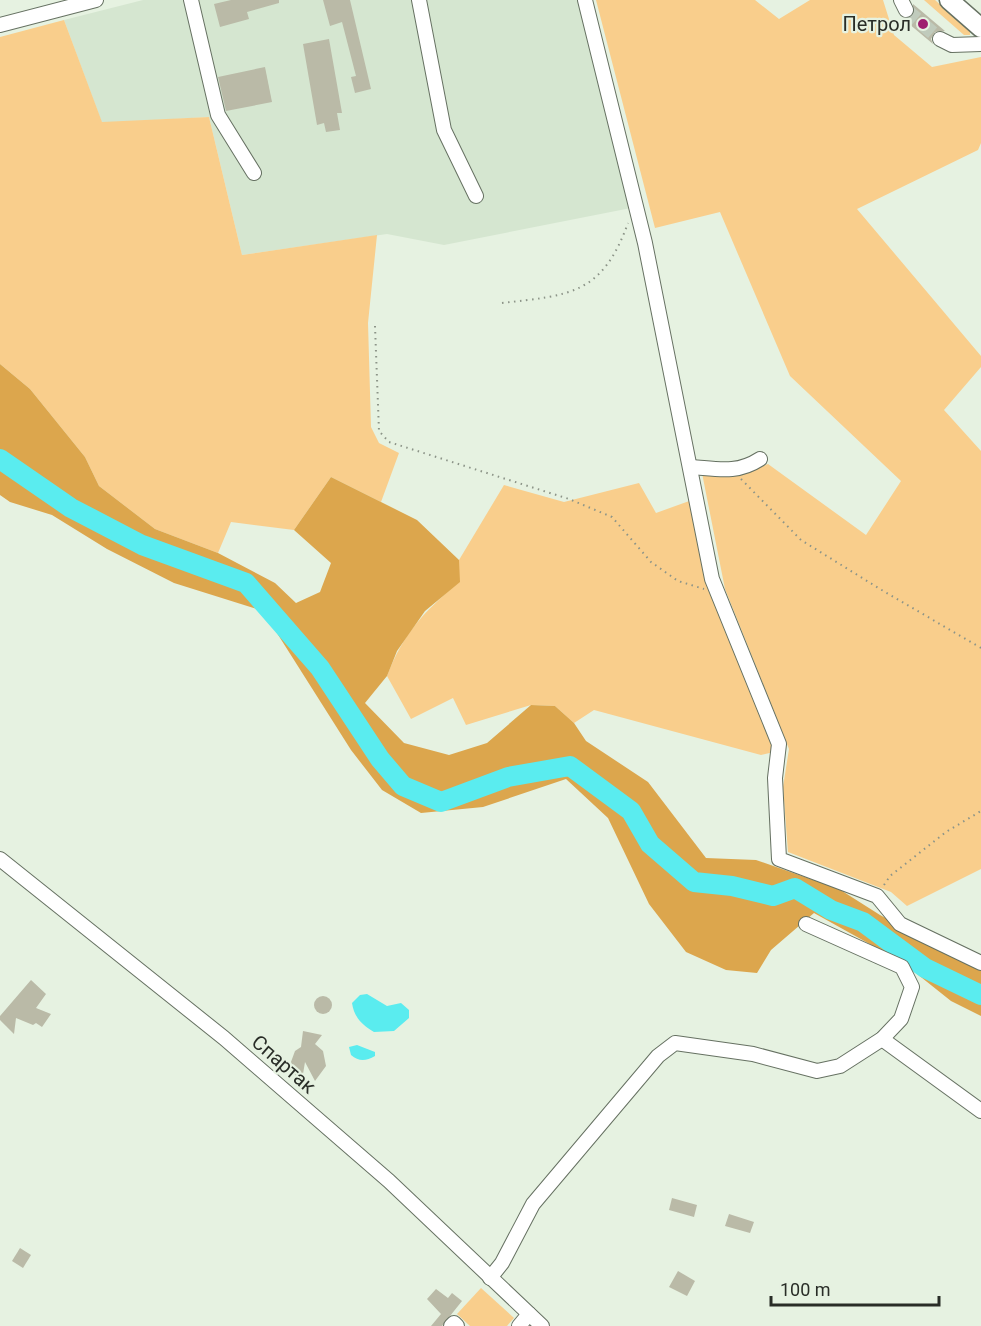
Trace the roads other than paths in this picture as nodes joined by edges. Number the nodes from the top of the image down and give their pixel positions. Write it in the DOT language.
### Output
graph roads {
  1 [pos="96,0"];
  2 [pos="191,0"];
  3 [pos="419,0"];
  4 [pos="585,0"];
  5 [pos="949,0"];
  6 [pos="0,25"];
  7 [pos="981,28"];
  8 [pos="940,39"];
  9 [pos="981,44"];
  10 [pos="254,172"];
  11 [pos="476,196"];
  12 [pos="760,459"];
  13 [pos="692,466"];
  14 [pos="0,859"];
  15 [pos="806,924"];
  16 [pos="981,963"];
  17 [pos="882,1039"];
  18 [pos="981,1111"];
  19 [pos="490,1278"];
  20 [pos="530,1314"];
  21 [pos="451,1326"];
  22 [pos="458,1326"];
  23 [pos="519,1326"];
  24 [pos="542,1326"];
  1 -- 6 [label="street"];
  2 -- 10 [label="street"];
  3 -- 11 [label="street"];
  4 -- 13 [label="street"];
  5 -- 7 [label="main road"];
  8 -- 9 [label="street"];
  12 -- 13 [label="street"];
  13 -- 16 [label="street"];
  14 -- 19 [label="street, Спартак"];
  15 -- 17 [label="street"];
  17 -- 18 [label="street"];
  17 -- 19 [label="street"];
  19 -- 20 [label="street, Спартак"];
  20 -- 23 [label="street"];
  20 -- 24 [label="street, Спартак"];
  21 -- 22 [label="street"];
}
